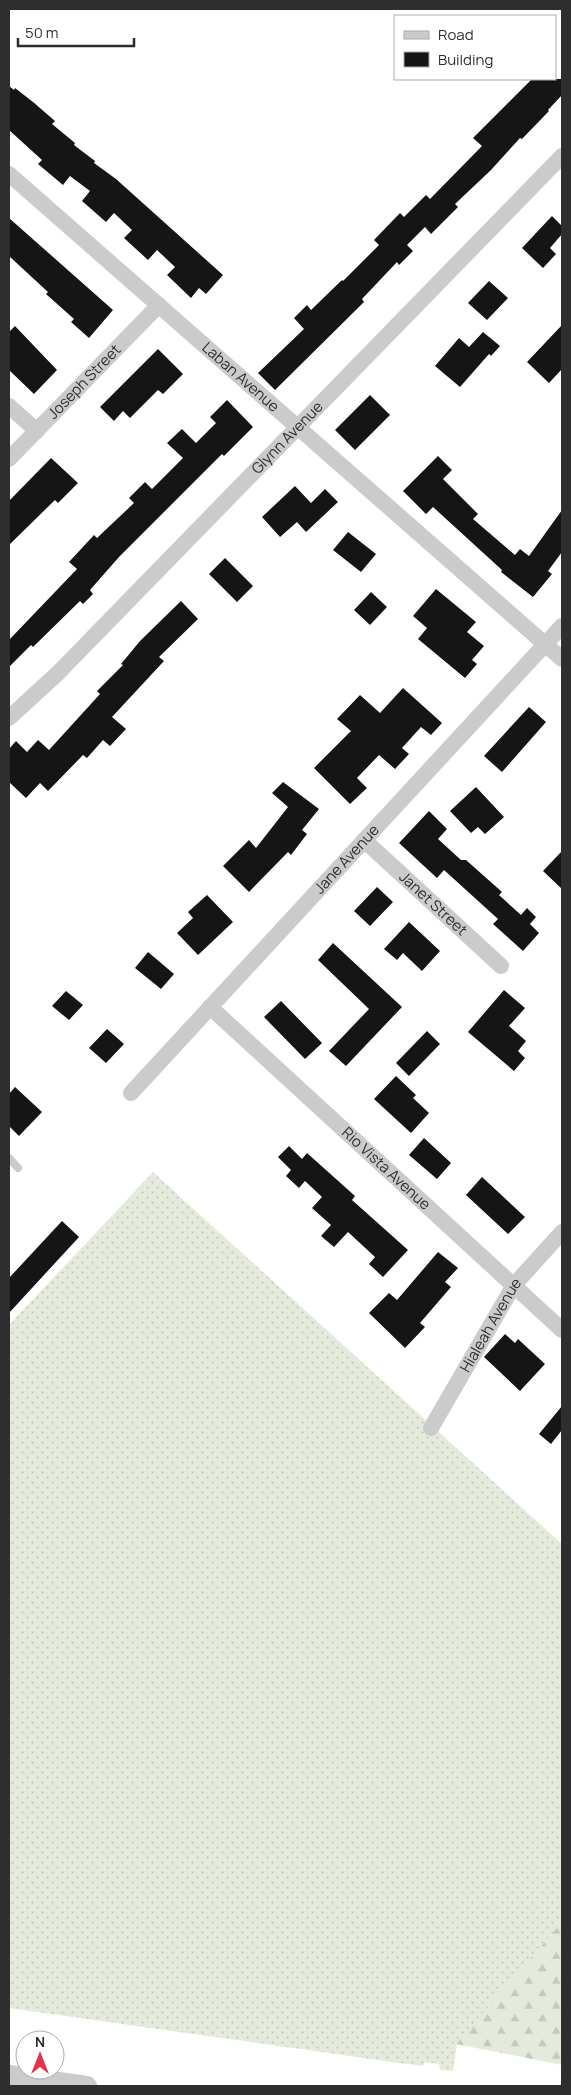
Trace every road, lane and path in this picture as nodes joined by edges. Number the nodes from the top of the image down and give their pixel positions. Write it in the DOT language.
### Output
graph roads {
  1 [pos="562,156"];
  2 [pos="9,174"];
  3 [pos="159,305"];
  4 [pos="9,406"];
  5 [pos="298,427"];
  6 [pos="37,431"];
  7 [pos="9,460"];
  8 [pos="562,626"];
  9 [pos="545,644"];
  10 [pos="562,659"];
  11 [pos="9,718"];
  12 [pos="364,840"];
  13 [pos="501,966"];
  14 [pos="210,1007"];
  15 [pos="130,1093"];
  16 [pos="9,1158"];
  17 [pos="18,1168"];
  18 [pos="562,1232"];
  19 [pos="514,1285"];
  20 [pos="562,1330"];
  21 [pos="431,1428"];
  22 [pos="9,2075"];
  23 [pos="87,2086"];
  1 -- 5 [label="street, Glynn Avenue"];
  2 -- 3 [label="street, Laban Avenue"];
  3 -- 5 [label="street, Laban Avenue"];
  3 -- 6 [label="street, Joseph Street"];
  4 -- 6 [label="street"];
  5 -- 9 [label="street, Laban Avenue"];
  5 -- 11 [label="street, Glynn Avenue"];
  6 -- 7 [label="street, Joseph Street"];
  8 -- 9 [label="street, Jane Avenue"];
  9 -- 10 [label="street, Laban Avenue"];
  9 -- 12 [label="street, Jane Avenue"];
  12 -- 13 [label="street, Janet Street"];
  12 -- 14 [label="street, Jane Avenue"];
  14 -- 15 [label="street, Jane Avenue"];
  14 -- 19 [label="street, Rio Vista Avenue"];
  16 -- 17 [label="lane"];
  18 -- 19 [label="street, Hialeah Avenue"];
  19 -- 20 [label="street, Rio Vista Avenue"];
  19 -- 21 [label="street, Hialeah Avenue"];
  22 -- 23 [label="street"];
}
